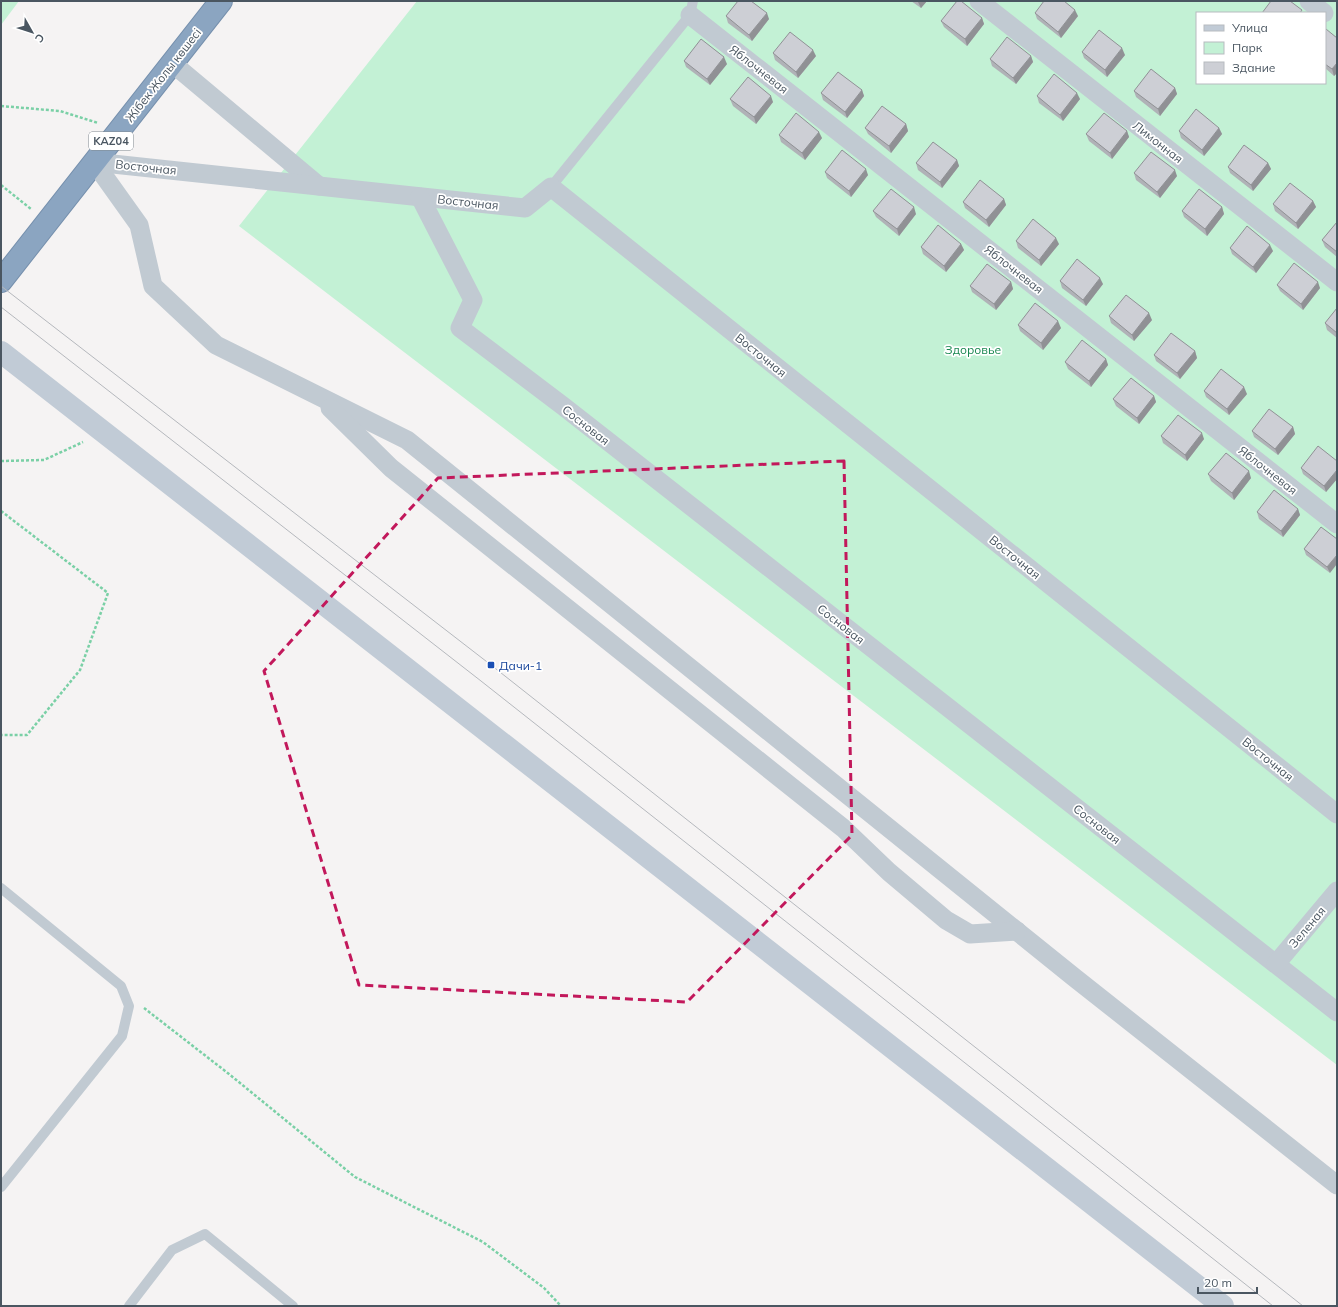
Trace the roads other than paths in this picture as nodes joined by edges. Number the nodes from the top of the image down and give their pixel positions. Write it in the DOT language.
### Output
graph roads {
  1 [pos="221,1"];
  2 [pos="978,1"];
  3 [pos="1309,1"];
  4 [pos="692,8"];
  5 [pos="1323,12"];
  6 [pos="1326,15"];
  7 [pos="1337,23"];
  8 [pos="172,63"];
  9 [pos="94,162"];
  10 [pos="319,186"];
  11 [pos="550,187"];
  12 [pos="420,197"];
  13 [pos="1,281"];
  14 [pos="1337,282"];
  15 [pos="1,352"];
  16 [pos="317,396"];
  17 [pos="1337,524"];
  18 [pos="1337,814"];
  19 [pos="1,888"];
  20 [pos="1337,891"];
  21 [pos="1017,931"];
  22 [pos="1276,964"];
  23 [pos="1337,1012"];
  24 [pos="1337,1185"];
  25 [pos="1,1187"];
  26 [pos="129,1306"];
  27 [pos="293,1306"];
  28 [pos="1223,1306"];
  1 -- 8 [label="highway, Жібек Жолы көшесі / KАZ04"];
  2 -- 14 [label="street, Лимонная"];
  3 -- 5 [label="street"];
  4 -- 11 [label="lane"];
  4 -- 17 [label="street, Яблочневая"];
  6 -- 7 [label="street"];
  8 -- 9 [label="highway, Жібек Жолы көшесі / KАZ04"];
  8 -- 10 [label="street"];
  9 -- 10 [label="street, Восточная"];
  9 -- 13 [label="highway, Жібек Жолы көшесі / KАZ04"];
  9 -- 16 [label="street"];
  10 -- 12 [label="street, Восточная"];
  11 -- 12 [label="street, Восточная"];
  11 -- 18 [label="street, Восточная"];
  12 -- 22 [label="street, Сосновая"];
  15 -- 28 [label="street"];
  16 -- 21 [label="street"];
  16 -- 21 [label="street"];
  19 -- 25 [label="lane"];
  20 -- 22 [label="street, Зеленая"];
  21 -- 24 [label="street"];
  22 -- 23 [label="street, Сосновая"];
  26 -- 27 [label="lane"];
}
